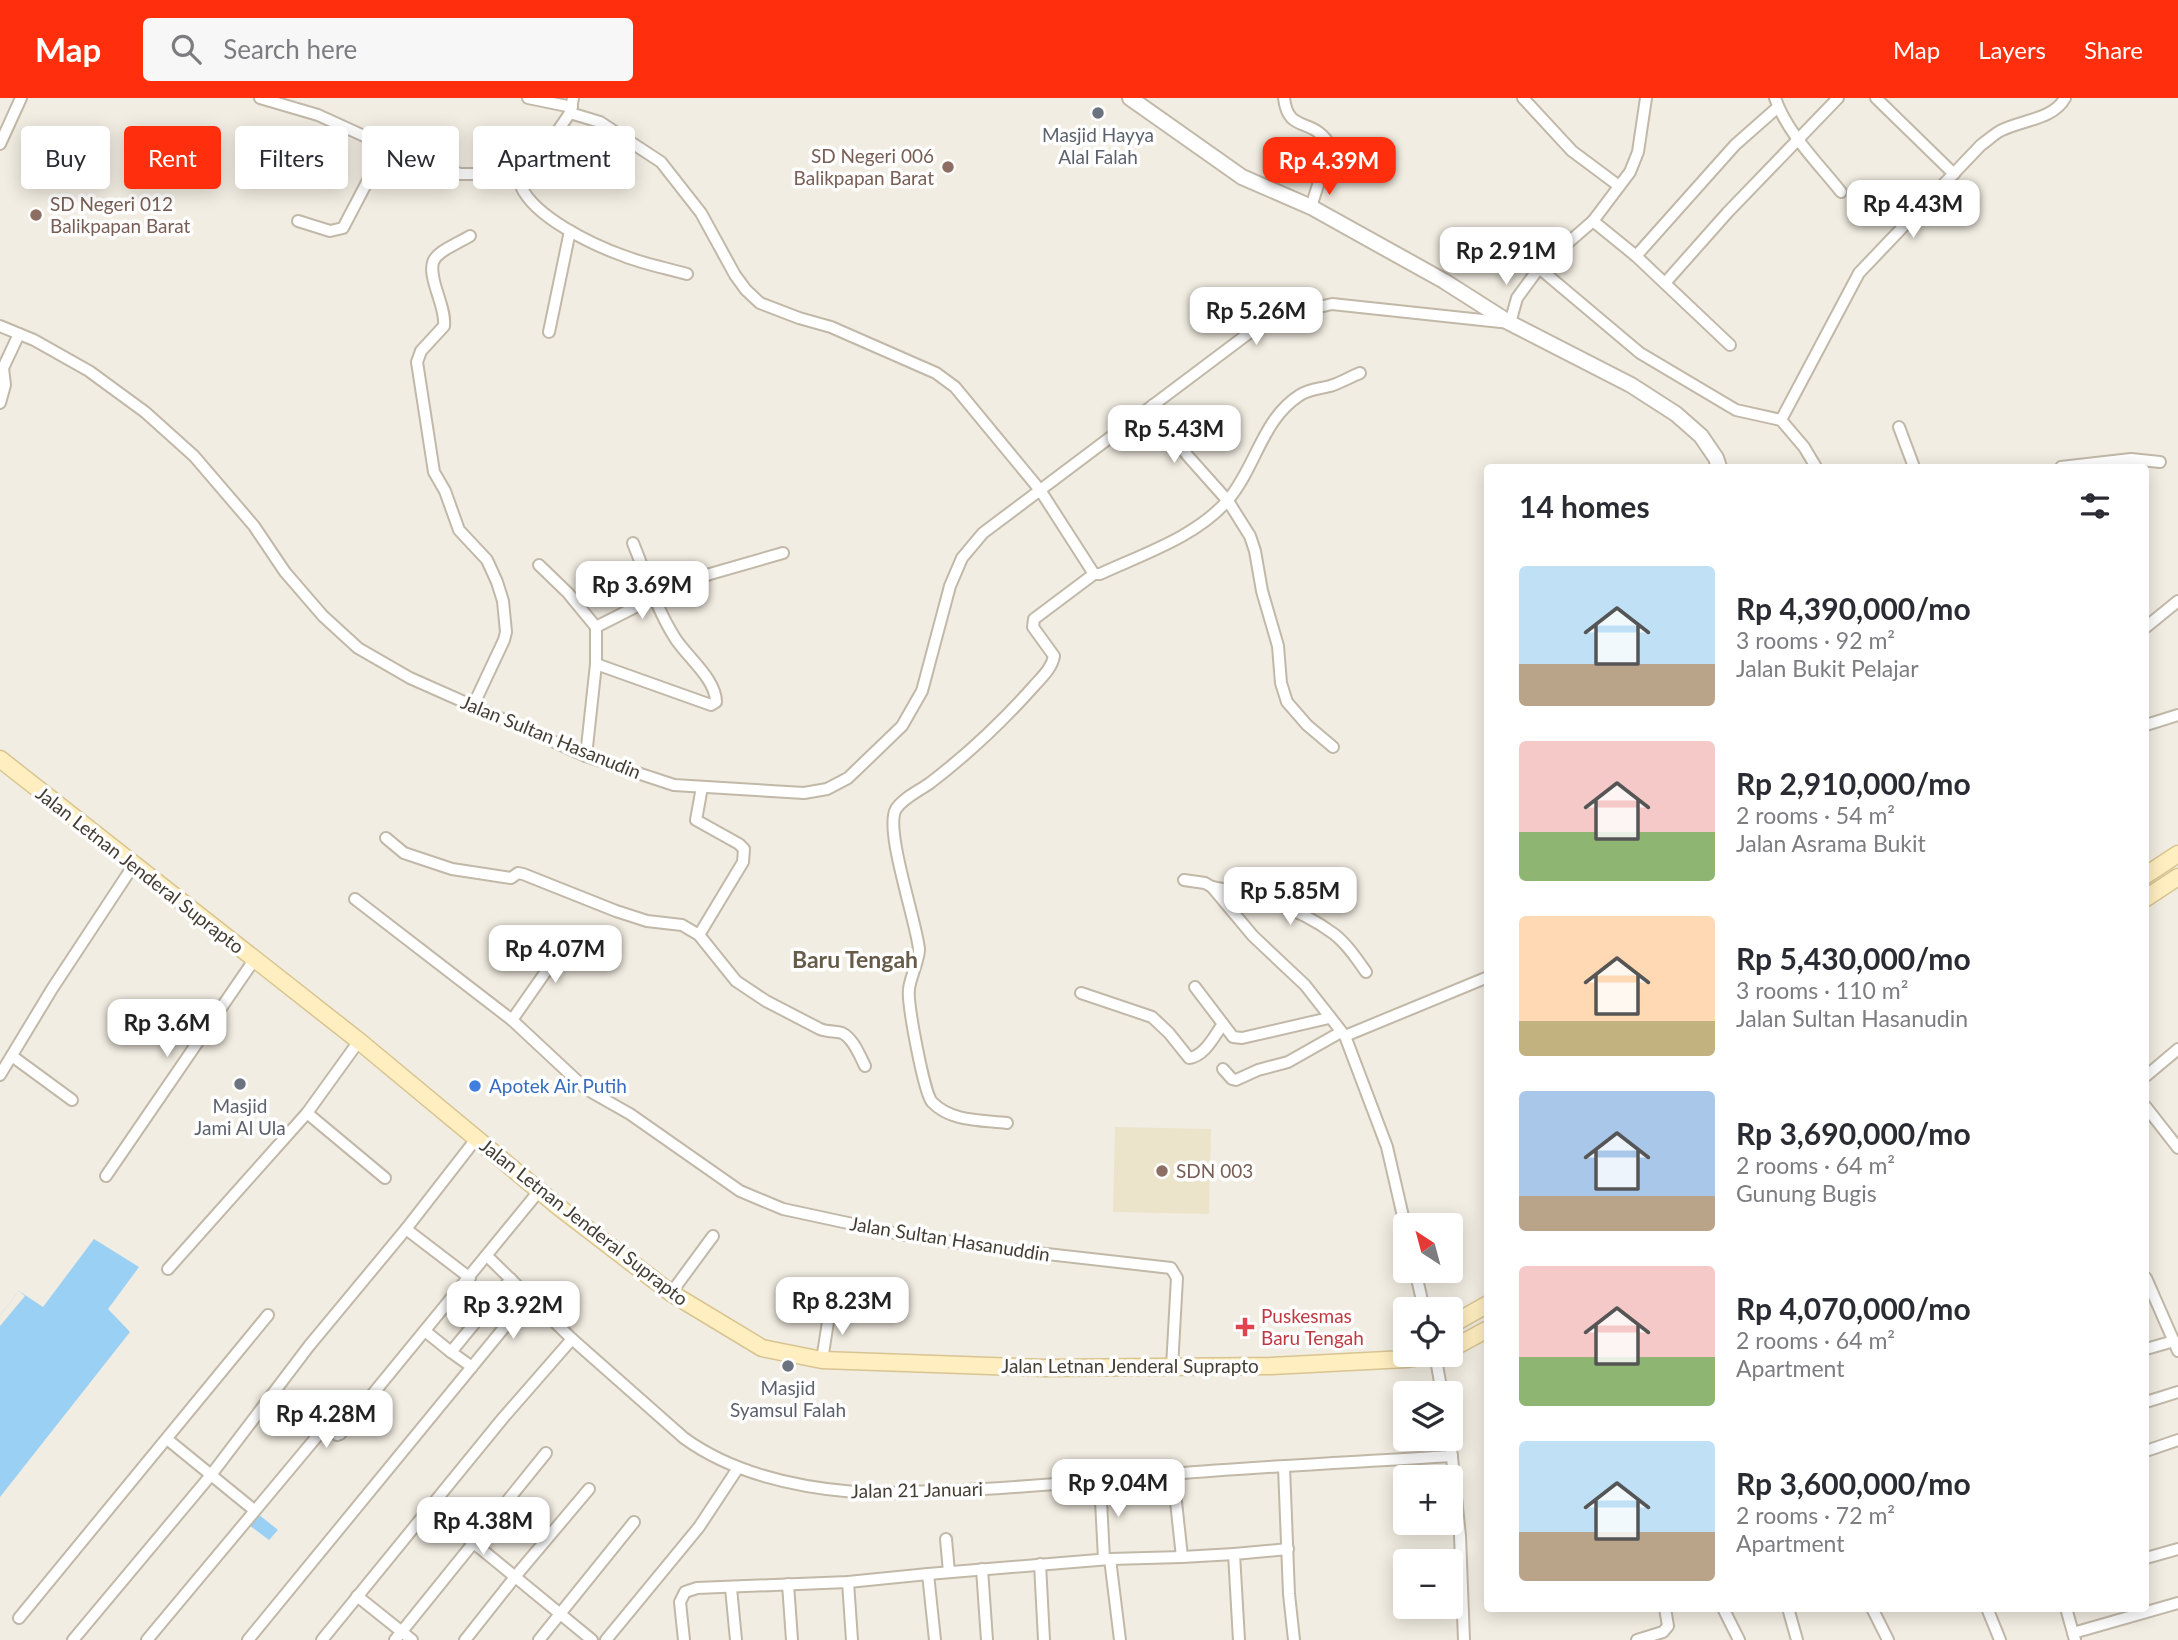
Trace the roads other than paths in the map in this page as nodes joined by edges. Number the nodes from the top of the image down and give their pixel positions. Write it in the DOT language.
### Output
graph roads {
  1 [pos="21,98"];
  2 [pos="260,98"];
  3 [pos="528,98"];
  4 [pos="1130,98"];
  5 [pos="1284,98"];
  6 [pos="1522,98"];
  7 [pos="1646,98"];
  8 [pos="1838,98"];
  9 [pos="1877,98"];
  10 [pos="2066,98"];
  11 [pos="1776,103"];
  12 [pos="572,106"];
  13 [pos="559,126"];
  14 [pos="362,135"];
  15 [pos="1798,139"];
  16 [pos="0,144"];
  17 [pos="1954,174"];
  18 [pos="1619,186"];
  19 [pos="363,189"];
  20 [pos="523,189"];
  21 [pos="1842,192"];
  22 [pos="1311,207"];
  23 [pos="298,221"];
  24 [pos="1593,221"];
  25 [pos="570,231"];
  26 [pos="470,236"];
  27 [pos="1636,256"];
  28 [pos="1539,268"];
  29 [pos="687,274"];
  30 [pos="1665,283"];
  31 [pos="1510,323"];
  32 [pos="0,326"];
  33 [pos="549,332"];
  34 [pos="19,334"];
  35 [pos="1730,345"];
  36 [pos="1360,373"];
  37 [pos="0,403"];
  38 [pos="1153,405"];
  39 [pos="1781,419"];
  40 [pos="1899,427"];
  41 [pos="2160,462"];
  42 [pos="1718,464"];
  43 [pos="1814,464"];
  44 [pos="1913,464"];
  45 [pos="2087,464"];
  46 [pos="1040,490"];
  47 [pos="1228,501"];
  48 [pos="633,543"];
  49 [pos="783,553"];
  50 [pos="539,565"];
  51 [pos="1094,573"];
  52 [pos="655,597"];
  53 [pos="2178,601"];
  54 [pos="2149,625"];
  55 [pos="596,627"];
  56 [pos="596,664"];
  57 [pos="473,706"];
  58 [pos="2178,715"];
  59 [pos="2149,724"];
  60 [pos="1333,747"];
  61 [pos="586,756"];
  62 [pos="0,759"];
  63 [pos="702,787"];
  64 [pos="386,838"];
  65 [pos="2178,855"];
  66 [pos="133,866"];
  67 [pos="2149,873"];
  68 [pos="2178,877"];
  69 [pos="1184,880"];
  70 [pos="1212,887"];
  71 [pos="2149,896"];
  72 [pos="355,899"];
  73 [pos="578,935"];
  74 [pos="699,935"];
  75 [pos="254,960"];
  76 [pos="1366,972"];
  77 [pos="1484,979"];
  78 [pos="1195,987"];
  79 [pos="1081,993"];
  80 [pos="1329,1018"];
  81 [pos="512,1020"];
  82 [pos="1223,1024"];
  83 [pos="1343,1034"];
  84 [pos="359,1041"];
  85 [pos="2178,1049"];
  86 [pos="12,1056"];
  87 [pos="865,1066"];
  88 [pos="1223,1069"];
  89 [pos="2149,1073"];
  90 [pos="0,1075"];
  91 [pos="72,1100"];
  92 [pos="2149,1111"];
  93 [pos="307,1113"];
  94 [pos="1007,1123"];
  95 [pos="476,1139"];
  96 [pos="2178,1148"];
  97 [pos="106,1176"];
  98 [pos="385,1178"];
  99 [pos="539,1191"];
  100 [pos="1402,1213"];
  101 [pos="406,1229"];
  102 [pos="713,1236"];
  103 [pos="487,1256"];
  104 [pos="168,1269"];
  105 [pos="470,1278"];
  106 [pos="511,1279"];
  107 [pos="2149,1285"];
  108 [pos="671,1293"];
  109 [pos="530,1296"];
  110 [pos="1484,1306"];
  111 [pos="830,1309"];
  112 [pos="268,1315"];
  113 [pos="1463,1318"];
  114 [pos="2178,1321"];
  115 [pos="2167,1326"];
  116 [pos="425,1331"];
  117 [pos="1484,1331"];
  118 [pos="572,1339"];
  119 [pos="1463,1342"];
  120 [pos="2176,1346"];
  121 [pos="2149,1349"];
  122 [pos="451,1352"];
  123 [pos="1393,1358"];
  124 [pos="822,1360"];
  125 [pos="472,1367"];
  126 [pos="1172,1367"];
  127 [pos="2178,1392"];
  128 [pos="2149,1401"];
  129 [pos="167,1439"];
  130 [pos="2178,1440"];
  131 [pos="2149,1450"];
  132 [pos="1451,1451"];
  133 [pos="546,1454"];
  134 [pos="1452,1456"];
  135 [pos="1284,1466"];
  136 [pos="738,1468"];
  137 [pos="1173,1474"];
  138 [pos="211,1475"];
  139 [pos="1100,1481"];
  140 [pos="589,1489"];
  141 [pos="430,1507"];
  142 [pos="254,1510"];
  143 [pos="634,1522"];
  144 [pos="946,1539"];
  145 [pos="474,1543"];
  146 [pos="1287,1549"];
  147 [pos="2178,1549"];
  148 [pos="1234,1554"];
  149 [pos="1182,1557"];
  150 [pos="2149,1557"];
  151 [pos="1107,1559"];
  152 [pos="1040,1564"];
  153 [pos="982,1569"];
  154 [pos="949,1572"];
  155 [pos="928,1574"];
  156 [pos="515,1577"];
  157 [pos="848,1582"];
  158 [pos="788,1584"];
  159 [pos="732,1588"];
  160 [pos="358,1596"];
  161 [pos="2178,1603"];
  162 [pos="1666,1612"];
  163 [pos="1725,1612"];
  164 [pos="1789,1612"];
  165 [pos="1874,1612"];
  166 [pos="1989,1612"];
  167 [pos="2067,1612"];
  168 [pos="560,1614"];
  169 [pos="19,1618"];
  170 [pos="399,1636"];
  171 [pos="2074,1636"];
  172 [pos="682,1638"];
  173 [pos="73,1640"];
  174 [pos="147,1640"];
  175 [pos="248,1640"];
  176 [pos="322,1640"];
  177 [pos="412,1640"];
  178 [pos="465,1640"];
  179 [pos="539,1640"];
  180 [pos="592,1640"];
  181 [pos="606,1640"];
  182 [pos="736,1640"];
  183 [pos="792,1640"];
  184 [pos="852,1640"];
  185 [pos="935,1640"];
  186 [pos="987,1640"];
  187 [pos="1044,1640"];
  188 [pos="1120,1640"];
  189 [pos="1238,1640"];
  190 [pos="1294,1640"];
  191 [pos="1464,1640"];
  192 [pos="1637,1640"];
  193 [pos="1739,1640"];
  194 [pos="1797,1640"];
  195 [pos="1888,1640"];
  196 [pos="2000,1640"];
  1 -- 16 [label="street"];
  2 -- 14 [label="street"];
  3 -- 12 [label="street"];
  4 -- 22 [label="street"];
  5 -- 22 [label="street"];
  6 -- 18 [label="street"];
  7 -- 18 [label="street"];
  8 -- 15 [label="street"];
  9 -- 17 [label="street"];
  10 -- 17 [label="street"];
  11 -- 15 [label="street"];
  11 -- 27 [label="street"];
  12 -- 13 [label="street"];
  12 -- 46 [label="street"];
  15 -- 21 [label="street"];
  15 -- 30 [label="street"];
  17 -- 39 [label="street"];
  18 -- 24 [label="street"];
  19 -- 23 [label="street"];
  20 -- 25 [label="street"];
  22 -- 31 [label="street"];
  24 -- 27 [label="street"];
  24 -- 28 [label="street"];
  25 -- 29 [label="street"];
  25 -- 33 [label="street"];
  26 -- 57 [label="street"];
  27 -- 30 [label="street"];
  28 -- 31 [label="street"];
  28 -- 39 [label="street"];
  30 -- 35 [label="street"];
  31 -- 38 [label="street, Jalan Sultan Hasanudin"];
  31 -- 42 [label="street, Jalan Sultan Hasanudin"];
  32 -- 34 [label="street, Jalan Sultan Hasanudin"];
  34 -- 37 [label="street"];
  34 -- 57 [label="street, Jalan Sultan Hasanudin"];
  36 -- 47 [label="street"];
  38 -- 46 [label="street, Jalan Sultan Hasanudin"];
  38 -- 47 [label="street"];
  39 -- 43 [label="street"];
  40 -- 44 [label="street"];
  41 -- 45 [label="street"];
  46 -- 51 [label="street"];
  46 -- 63 [label="street, Jalan Sultan Hasanudin"];
  47 -- 51 [label="street"];
  47 -- 60 [label="street"];
  48 -- 52 [label="street"];
  49 -- 52 [label="street"];
  50 -- 55 [label="street"];
  51 -- 94 [label="street"];
  52 -- 55 [label="street"];
  52 -- 56 [label="street"];
  53 -- 54 [label="street"];
  55 -- 56 [label="street"];
  56 -- 61 [label="street"];
  57 -- 61 [label="street, Jalan Sultan Hasanudin"];
  58 -- 59 [label="street"];
  61 -- 63 [label="street, Jalan Sultan Hasanudin"];
  62 -- 66 [label="main road, Jalan Letnan Jenderal Suprapto"];
  63 -- 74 [label="street"];
  64 -- 74 [label="street"];
  65 -- 67 [label="main road"];
  66 -- 75 [label="main road, Jalan Letnan Jenderal Suprapto"];
  66 -- 86 [label="street"];
  68 -- 71 [label="main road"];
  69 -- 70 [label="street"];
  70 -- 76 [label="street"];
  70 -- 80 [label="street"];
  72 -- 81 [label="street"];
  73 -- 81 [label="street"];
  74 -- 87 [label="street"];
  75 -- 84 [label="main road, Jalan Letnan Jenderal Suprapto"];
  75 -- 97 [label="street"];
  77 -- 83 [label="street"];
  78 -- 82 [label="street"];
  79 -- 82 [label="street"];
  80 -- 82 [label="street"];
  80 -- 83 [label="street"];
  81 -- 126 [label="street, Jalan Sultan Hasanuddin"];
  83 -- 88 [label="street"];
  83 -- 100 [label="street"];
  84 -- 93 [label="street"];
  84 -- 95 [label="main road, Jalan Letnan Jenderal Suprapto"];
  85 -- 89 [label="street"];
  86 -- 90 [label="street"];
  86 -- 91 [label="street"];
  92 -- 96 [label="street"];
  93 -- 98 [label="street"];
  93 -- 104 [label="street"];
  95 -- 99 [label="main road, Jalan Letnan Jenderal Suprapto"];
  95 -- 101 [label="street"];
  99 -- 103 [label="street"];
  99 -- 108 [label="main road, Jalan Letnan Jenderal Suprapto"];
  101 -- 105 [label="street"];
  101 -- 138 [label="street"];
  102 -- 108 [label="street"];
  103 -- 105 [label="street"];
  103 -- 106 [label="street, Jalan 21 Januari"];
  105 -- 116 [label="street"];
  106 -- 109 [label="street, Jalan 21 Januari"];
  106 -- 122 [label="street"];
  107 -- 115 [label="street"];
  108 -- 124 [label="main road, Jalan Letnan Jenderal Suprapto"];
  109 -- 118 [label="street, Jalan 21 Januari"];
  109 -- 125 [label="street"];
  110 -- 113 [label="main road"];
  111 -- 124 [label="street"];
  112 -- 129 [label="street"];
  114 -- 115 [label="street"];
  115 -- 120 [label="street"];
  116 -- 122 [label="street"];
  116 -- 142 [label="street"];
  117 -- 119 [label="main road"];
  118 -- 136 [label="street, Jalan 21 Januari"];
  118 -- 141 [label="street"];
  120 -- 121 [label="street"];
  122 -- 125 [label="street"];
  123 -- 126 [label="main road, Jalan Letnan Jenderal Suprapto"];
  124 -- 126 [label="main road, Jalan Letnan Jenderal Suprapto"];
  125 -- 175 [label="street"];
  127 -- 128 [label="street"];
  129 -- 138 [label="street"];
  129 -- 169 [label="street"];
  130 -- 131 [label="street"];
  132 -- 134 [label="street"];
  133 -- 145 [label="street"];
  134 -- 135 [label="street, Jalan 21 Januari"];
  134 -- 191 [label="street"];
  135 -- 137 [label="street, Jalan 21 Januari"];
  135 -- 146 [label="street"];
  136 -- 139 [label="street, Jalan 21 Januari"];
  136 -- 181 [label="street"];
  137 -- 139 [label="street, Jalan 21 Januari"];
  137 -- 149 [label="street"];
  138 -- 142 [label="street"];
  138 -- 173 [label="street"];
  139 -- 151 [label="street"];
  140 -- 156 [label="street"];
  141 -- 145 [label="street"];
  141 -- 160 [label="street"];
  142 -- 174 [label="street"];
  143 -- 168 [label="street"];
  144 -- 154 [label="street"];
  145 -- 156 [label="street"];
  145 -- 170 [label="street"];
  146 -- 148 [label="street"];
  146 -- 190 [label="street"];
  147 -- 150 [label="street"];
  148 -- 149 [label="street"];
  148 -- 189 [label="street"];
  149 -- 151 [label="street"];
  151 -- 152 [label="street"];
  151 -- 188 [label="street"];
  152 -- 153 [label="street"];
  152 -- 187 [label="street"];
  153 -- 154 [label="street"];
  153 -- 186 [label="street"];
  154 -- 155 [label="street"];
  155 -- 157 [label="street"];
  155 -- 185 [label="street"];
  156 -- 168 [label="street"];
  156 -- 178 [label="street"];
  157 -- 158 [label="street"];
  157 -- 184 [label="street"];
  158 -- 159 [label="street"];
  158 -- 183 [label="street"];
  159 -- 172 [label="street"];
  159 -- 182 [label="street"];
  160 -- 170 [label="street"];
  160 -- 176 [label="street"];
  161 -- 171 [label="street"];
  162 -- 192 [label="street"];
  163 -- 193 [label="street"];
  164 -- 194 [label="street"];
  165 -- 195 [label="street"];
  166 -- 196 [label="street"];
  167 -- 171 [label="street"];
  168 -- 179 [label="street"];
  168 -- 180 [label="street"];
  170 -- 177 [label="street"];
}
